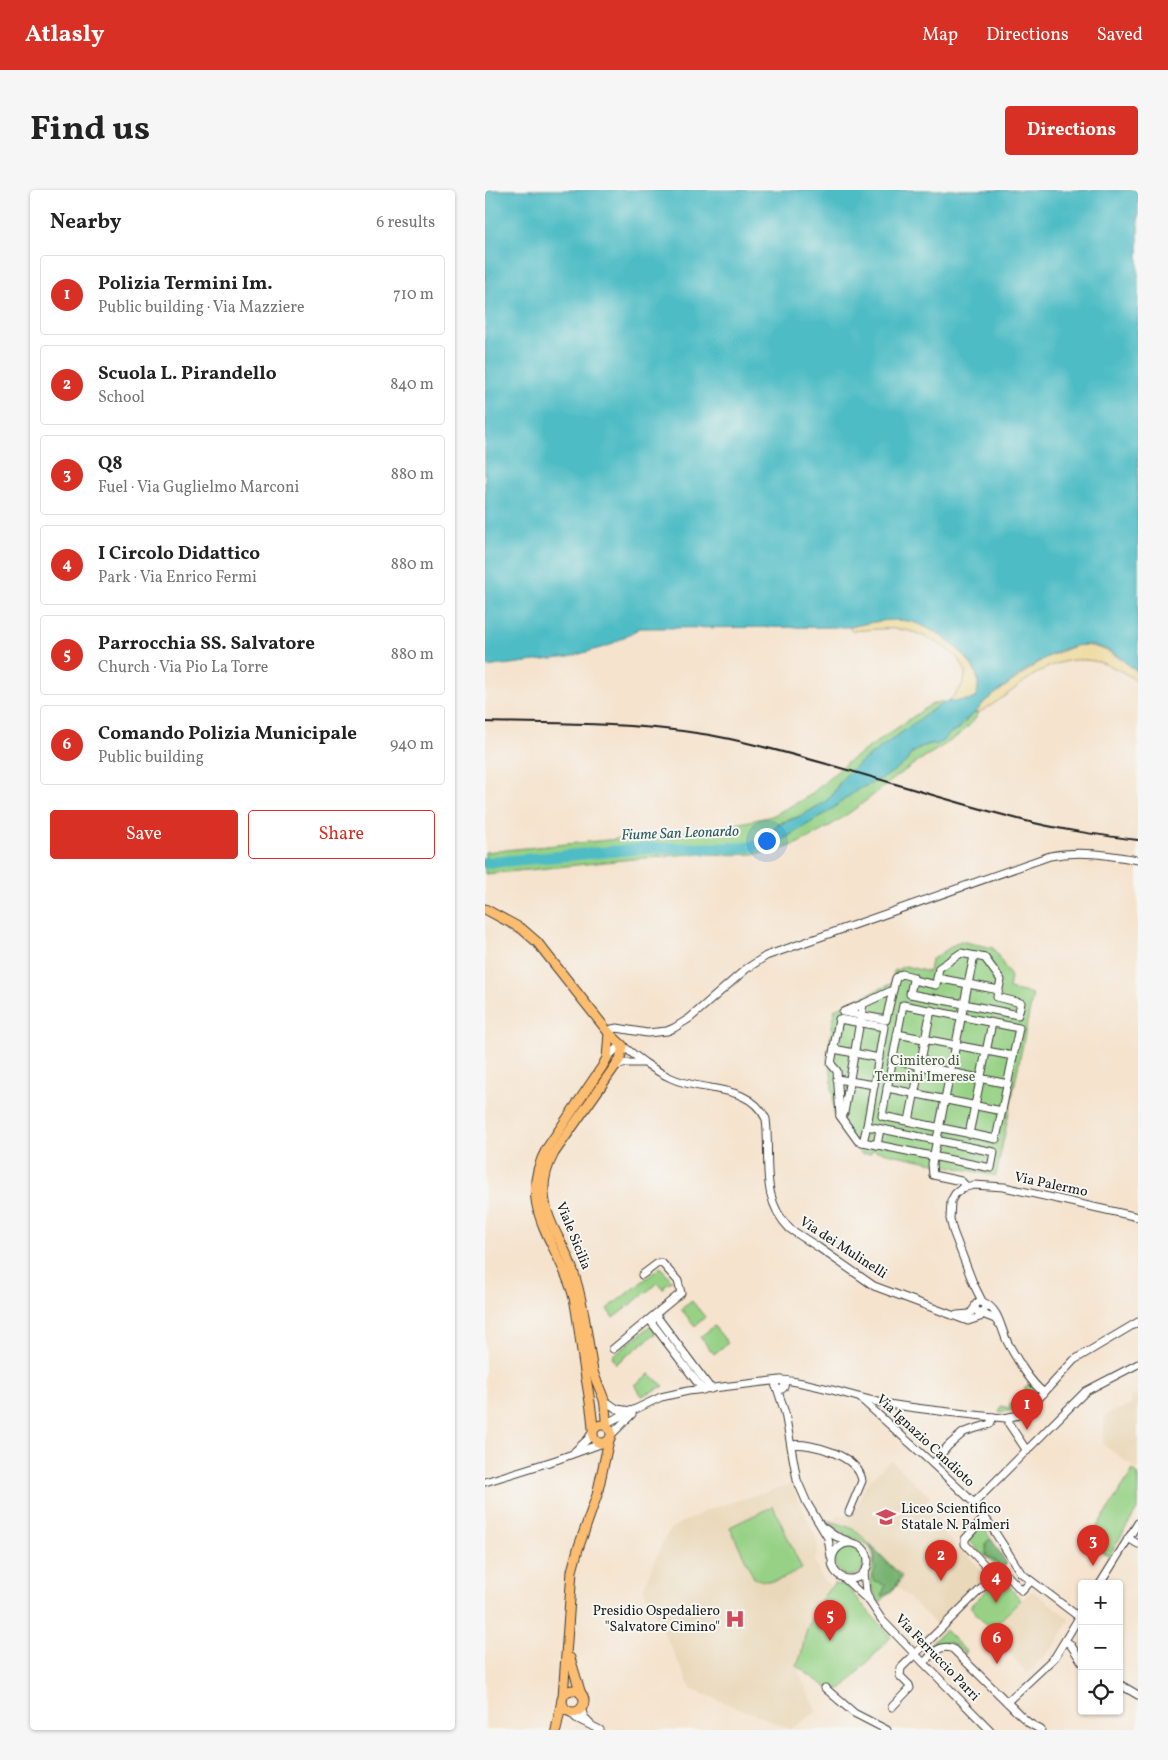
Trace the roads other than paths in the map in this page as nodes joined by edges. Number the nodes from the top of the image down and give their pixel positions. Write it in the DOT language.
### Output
graph roads {
  1 [pos="1138,860"];
  2 [pos="485,909"];
  3 [pos="974,956"];
  4 [pos="937,978"];
  5 [pos="913,980"];
  6 [pos="968,984"];
  7 [pos="893,990"];
  8 [pos="999,990"];
  9 [pos="863,1004"];
  10 [pos="964,1004"];
  11 [pos="931,1010"];
  12 [pos="961,1016"];
  13 [pos="860,1019"];
  14 [pos="992,1023"];
  15 [pos="609,1033"];
  16 [pos="897,1034"];
  17 [pos="925,1039"];
  18 [pos="956,1045"];
  19 [pos="623,1046"];
  20 [pos="834,1049"];
  21 [pos="987,1051"];
  22 [pos="854,1053"];
  23 [pos="1013,1056"];
  24 [pos="607,1058"];
  25 [pos="879,1058"];
  26 [pos="892,1060"];
  27 [pos="644,1063"];
  28 [pos="615,1066"];
  29 [pos="920,1066"];
  30 [pos="950,1072"];
  31 [pos="981,1078"];
  32 [pos="837,1079"];
  33 [pos="850,1081"];
  34 [pos="1007,1084"];
  35 [pos="874,1085"];
  36 [pos="887,1088"];
  37 [pos="915,1093"];
  38 [pos="945,1100"];
  39 [pos="975,1106"];
  40 [pos="1002,1111"];
  41 [pos="840,1116"];
  42 [pos="909,1121"];
  43 [pos="867,1126"];
  44 [pos="939,1128"];
  45 [pos="880,1129"];
  46 [pos="969,1134"];
  47 [pos="937,1140"];
  48 [pos="863,1142"];
  49 [pos="877,1145"];
  50 [pos="933,1156"];
  51 [pos="966,1186"];
  52 [pos="1138,1217"];
  53 [pos="642,1275"];
  54 [pos="981,1307"];
  55 [pos="653,1318"];
  56 [pos="1138,1322"];
  57 [pos="1002,1326"];
  58 [pos="613,1348"];
  59 [pos="1138,1364"];
  60 [pos="781,1385"];
  61 [pos="707,1389"];
  62 [pos="1044,1393"];
  63 [pos="858,1397"];
  64 [pos="604,1400"];
  65 [pos="883,1402"];
  66 [pos="637,1409"];
  67 [pos="878,1413"];
  68 [pos="993,1417"];
  69 [pos="1009,1418"];
  70 [pos="605,1425"];
  71 [pos="600,1438"];
  72 [pos="791,1445"];
  73 [pos="1027,1451"];
  74 [pos="570,1455"];
  75 [pos="933,1464"];
  76 [pos="601,1473"];
  77 [pos="485,1482"];
  78 [pos="974,1504"];
  79 [pos="849,1512"];
  80 [pos="985,1517"];
  81 [pos="1138,1523"];
  82 [pos="821,1527"];
  83 [pos="1128,1538"];
  84 [pos="851,1543"];
  85 [pos="1138,1544"];
  86 [pos="831,1557"];
  87 [pos="864,1572"];
  88 [pos="996,1574"];
  89 [pos="845,1579"];
  90 [pos="1102,1580"];
  91 [pos="1031,1582"];
  92 [pos="870,1602"];
  93 [pos="1078,1613"];
  94 [pos="1078,1620"];
  95 [pos="1065,1642"];
  96 [pos="568,1648"];
  97 [pos="915,1654"];
  98 [pos="1078,1657"];
  99 [pos="924,1663"];
  100 [pos="1123,1686"];
  101 [pos="825,1688"];
  102 [pos="581,1694"];
  103 [pos="1138,1695"];
  104 [pos="563,1699"];
  105 [pos="1007,1702"];
  106 [pos="892,1706"];
  107 [pos="573,1713"];
  108 [pos="597,1728"];
  109 [pos="557,1730"];
  110 [pos="887,1730"];
  111 [pos="990,1730"];
  112 [pos="1041,1730"];
  1 -- 15 [label="street"];
  2 -- 15 [label="main road"];
  3 -- 4 [label="street"];
  3 -- 6 [label="street"];
  3 -- 8 [label="street"];
  4 -- 5 [label="street"];
  4 -- 6 [label="street"];
  5 -- 7 [label="street"];
  5 -- 10 [label="street"];
  6 -- 8 [label="street"];
  6 -- 10 [label="street"];
  7 -- 9 [label="street"];
  7 -- 13 [label="street"];
  8 -- 10 [label="street"];
  9 -- 13 [label="street"];
  9 -- 13 [label="street"];
  10 -- 12 [label="street"];
  11 -- 12 [label="street"];
  11 -- 16 [label="street"];
  11 -- 17 [label="street"];
  12 -- 14 [label="street"];
  12 -- 18 [label="street"];
  13 -- 20 [label="street"];
  13 -- 22 [label="street"];
  13 -- 25 [label="street"];
  14 -- 21 [label="street"];
  14 -- 23 [label="street"];
  15 -- 19 [label="main road"];
  15 -- 24 [label="main road"];
  16 -- 17 [label="street"];
  16 -- 26 [label="street"];
  17 -- 18 [label="street"];
  17 -- 29 [label="street"];
  18 -- 21 [label="street"];
  18 -- 30 [label="street"];
  19 -- 24 [label="street"];
  19 -- 27 [label="street, Via dei Mulinelli"];
  19 -- 28 [label="main road, Viale Sicilia"];
  20 -- 22 [label="street"];
  20 -- 32 [label="street"];
  21 -- 23 [label="street"];
  21 -- 31 [label="street"];
  22 -- 25 [label="street"];
  22 -- 33 [label="street"];
  23 -- 34 [label="street"];
  24 -- 71 [label="main road, Viale Sicilia"];
  25 -- 35 [label="street"];
  26 -- 29 [label="street"];
  26 -- 36 [label="street"];
  27 -- 28 [label="street"];
  27 -- 54 [label="street, Via dei Mulinelli"];
  28 -- 64 [label="main road, Viale Sicilia"];
  29 -- 30 [label="street"];
  29 -- 37 [label="street"];
  30 -- 31 [label="street"];
  30 -- 38 [label="street"];
  31 -- 34 [label="street"];
  31 -- 39 [label="street"];
  32 -- 33 [label="street"];
  32 -- 41 [label="street"];
  33 -- 35 [label="street"];
  33 -- 41 [label="street"];
  34 -- 40 [label="street"];
  35 -- 43 [label="street"];
  36 -- 37 [label="street"];
  36 -- 42 [label="street"];
  37 -- 38 [label="street"];
  37 -- 42 [label="street"];
  38 -- 39 [label="street"];
  38 -- 44 [label="street"];
  39 -- 40 [label="street"];
  39 -- 46 [label="street"];
  40 -- 46 [label="street"];
  41 -- 48 [label="street"];
  42 -- 44 [label="street"];
  43 -- 45 [label="street"];
  43 -- 48 [label="street"];
  44 -- 46 [label="street"];
  44 -- 47 [label="street"];
  45 -- 47 [label="street"];
  45 -- 49 [label="street"];
  47 -- 50 [label="street"];
  47 -- 50 [label="street"];
  48 -- 49 [label="street"];
  49 -- 50 [label="street"];
  50 -- 51 [label="street"];
  51 -- 52 [label="street, Via Palermo"];
  51 -- 54 [label="street"];
  53 -- 55 [label="street"];
  54 -- 57 [label="street"];
  54 -- 57 [label="street"];
  55 -- 58 [label="street"];
  55 -- 61 [label="street"];
  56 -- 62 [label="street"];
  57 -- 62 [label="street"];
  59 -- 73 [label="street"];
  60 -- 61 [label="street"];
  60 -- 63 [label="street"];
  60 -- 72 [label="street"];
  61 -- 66 [label="street"];
  62 -- 69 [label="street"];
  63 -- 65 [label="street"];
  63 -- 67 [label="street, Via Ignazio Candioto"];
  64 -- 66 [label="street"];
  64 -- 70 [label="main road, Viale Sicilia"];
  65 -- 67 [label="street"];
  65 -- 68 [label="street"];
  66 -- 70 [label="street"];
  66 -- 71 [label="street"];
  67 -- 75 [label="street, Via Ignazio Candioto"];
  68 -- 69 [label="street"];
  68 -- 75 [label="street"];
  69 -- 73 [label="street"];
  70 -- 71 [label="main road, Viale Sicilia"];
  70 -- 71 [label="main road"];
  71 -- 74 [label="street"];
  71 -- 74 [label="street"];
  71 -- 76 [label="main road"];
  71 -- 76 [label="main road"];
  72 -- 79 [label="street"];
  72 -- 82 [label="street"];
  73 -- 78 [label="street"];
  74 -- 77 [label="street"];
  75 -- 78 [label="street, Via Ignazio Candioto"];
  76 -- 96 [label="main road"];
  78 -- 80 [label="street, Via Ignazio Candioto"];
  80 -- 88 [label="street"];
  80 -- 91 [label="street, Via Ignazio Candioto"];
  81 -- 83 [label="street"];
  82 -- 84 [label="street"];
  82 -- 86 [label="street"];
  83 -- 85 [label="street"];
  83 -- 90 [label="street"];
  84 -- 86 [label="street"];
  84 -- 87 [label="street"];
  86 -- 89 [label="street"];
  87 -- 89 [label="street"];
  87 -- 92 [label="street"];
  88 -- 91 [label="street"];
  88 -- 97 [label="street"];
  89 -- 92 [label="street"];
  91 -- 93 [label="street, Via Ignazio Candioto"];
  92 -- 97 [label="street, Via Ferruccio Parri"];
  94 -- 95 [label="street"];
  95 -- 98 [label="street"];
  95 -- 105 [label="street"];
  96 -- 102 [label="main road"];
  96 -- 104 [label="main road"];
  97 -- 99 [label="street, Via Ferruccio Parri"];
  97 -- 106 [label="street"];
  99 -- 105 [label="street"];
  99 -- 111 [label="street, Via Ferruccio Parri"];
  100 -- 103 [label="street"];
  101 -- 110 [label="street"];
  102 -- 104 [label="main road"];
  102 -- 107 [label="main road"];
  104 -- 107 [label="main road"];
  104 -- 109 [label="main road"];
  105 -- 112 [label="street"];
  107 -- 108 [label="street"];
  107 -- 108 [label="street"];
  107 -- 109 [label="main road"];
}
